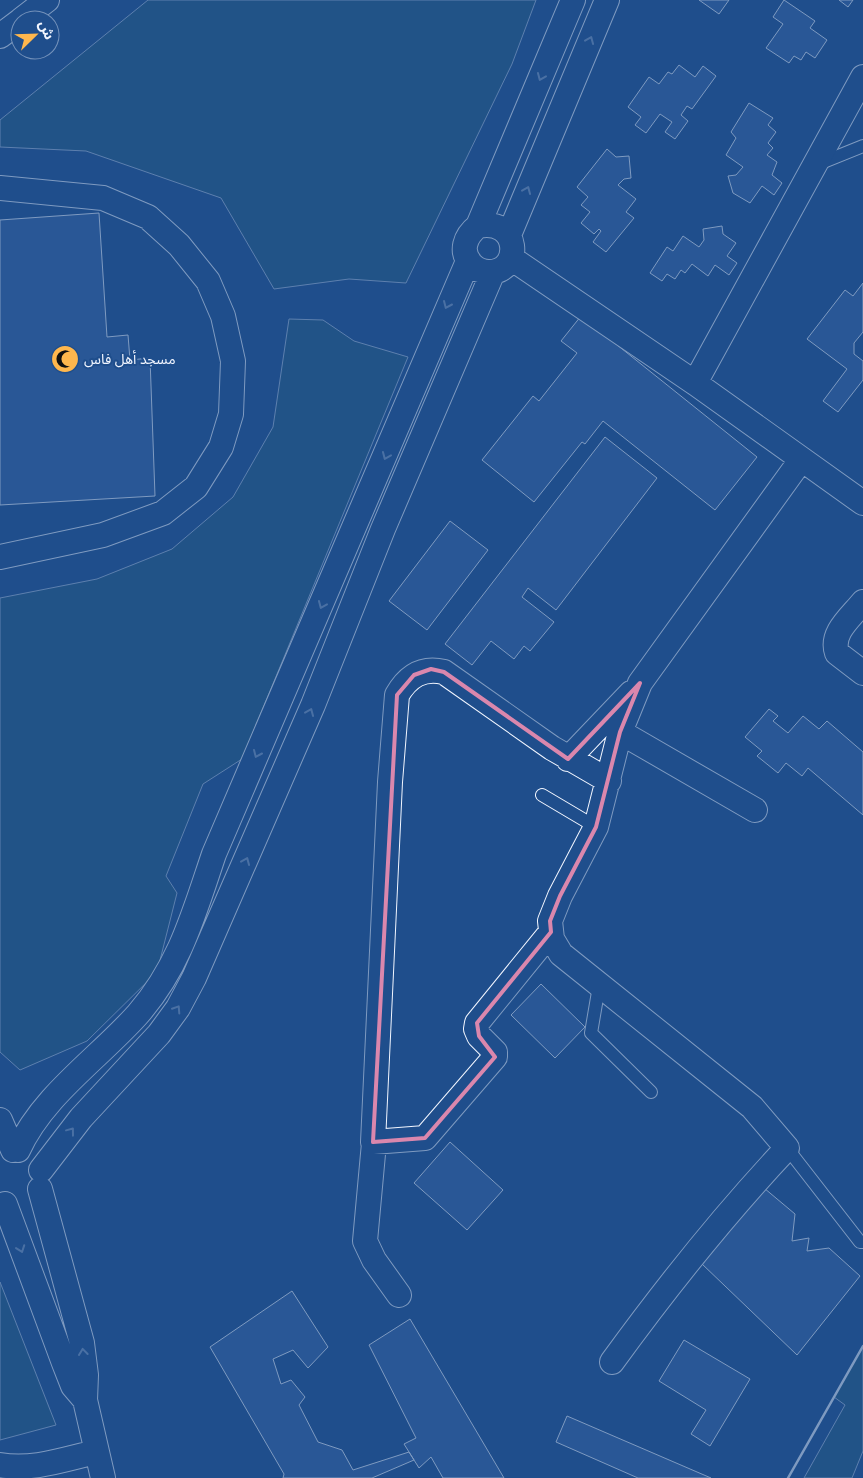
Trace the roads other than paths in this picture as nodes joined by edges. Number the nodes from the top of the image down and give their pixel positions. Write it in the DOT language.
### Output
graph roads {
  1 [pos="47,0"];
  2 [pos="573,0"];
  3 [pos="606,0"];
  4 [pos="34,10"];
  5 [pos="10,28"];
  6 [pos="0,36"];
  7 [pos="863,77"];
  8 [pos="863,146"];
  9 [pos="816,165"];
  10 [pos="0,188"];
  11 [pos="478,226"];
  12 [pos="510,246"];
  13 [pos="468,261"];
  14 [pos="492,272"];
  15 [pos="695,383"];
  16 [pos="801,460"];
  17 [pos="863,503"];
  18 [pos="0,557"];
  19 [pos="863,602"];
  20 [pos="863,673"];
  21 [pos="640,683"];
  22 [pos="620,732"];
  23 [pos="568,759"];
  24 [pos="609,781"];
  25 [pos="542,795"];
  26 [pos="754,810"];
  27 [pos="596,827"];
  28 [pos="551,932"];
  29 [pos="599,986"];
  30 [pos="651,1092"];
  31 [pos="0,1120"];
  32 [pos="374,1143"];
  33 [pos="788,1148"];
  34 [pos="10,1151"];
  35 [pos="41,1180"];
  36 [pos="2,1202"];
  37 [pos="863,1242"];
  38 [pos="399,1296"];
  39 [pos="612,1362"];
  40 [pos="85,1400"];
  41 [pos="96,1452"];
  42 [pos="0,1465"];
  43 [pos="103,1478"];
  1 -- 4 [label="street"];
  2 -- 11 [label="street, one-way"];
  12 -- 3 [label="street, one-way"];
  5 -- 6 [label="street"];
  7 -- 9 [label="street"];
  8 -- 9 [label="lane"];
  9 -- 15 [label="street"];
  10 -- 18 [label="street"];
  11 -- 12 [label="street"];
  11 -- 13 [label="street"];
  12 -- 14 [label="street"];
  12 -- 15 [label="street"];
  13 -- 14 [label="street"];
  13 -- 34 [label="street, one-way"];
  35 -- 14 [label="street, one-way"];
  15 -- 16 [label="street"];
  16 -- 17 [label="street"];
  16 -- 21 [label="street"];
  19 -- 20 [label="street"];
  21 -- 22 [label="street"];
  21 -- 23 [label="street"];
  22 -- 24 [label="street"];
  22 -- 26 [label="street"];
  23 -- 24 [label="street"];
  23 -- 32 [label="street"];
  24 -- 27 [label="street"];
  25 -- 27 [label="lane"];
  27 -- 28 [label="street"];
  28 -- 29 [label="street"];
  28 -- 32 [label="street"];
  29 -- 30 [label="lane"];
  29 -- 33 [label="street"];
  31 -- 34 [label="street"];
  32 -- 38 [label="street"];
  33 -- 37 [label="lane"];
  33 -- 39 [label="street"];
  34 -- 35 [label="street"];
  35 -- 36 [label="street"];
  40 -- 35 [label="street, one-way"];
  36 -- 40 [label="street, one-way"];
  40 -- 41 [label="street"];
  41 -- 42 [label="street"];
  41 -- 43 [label="street"];
}
